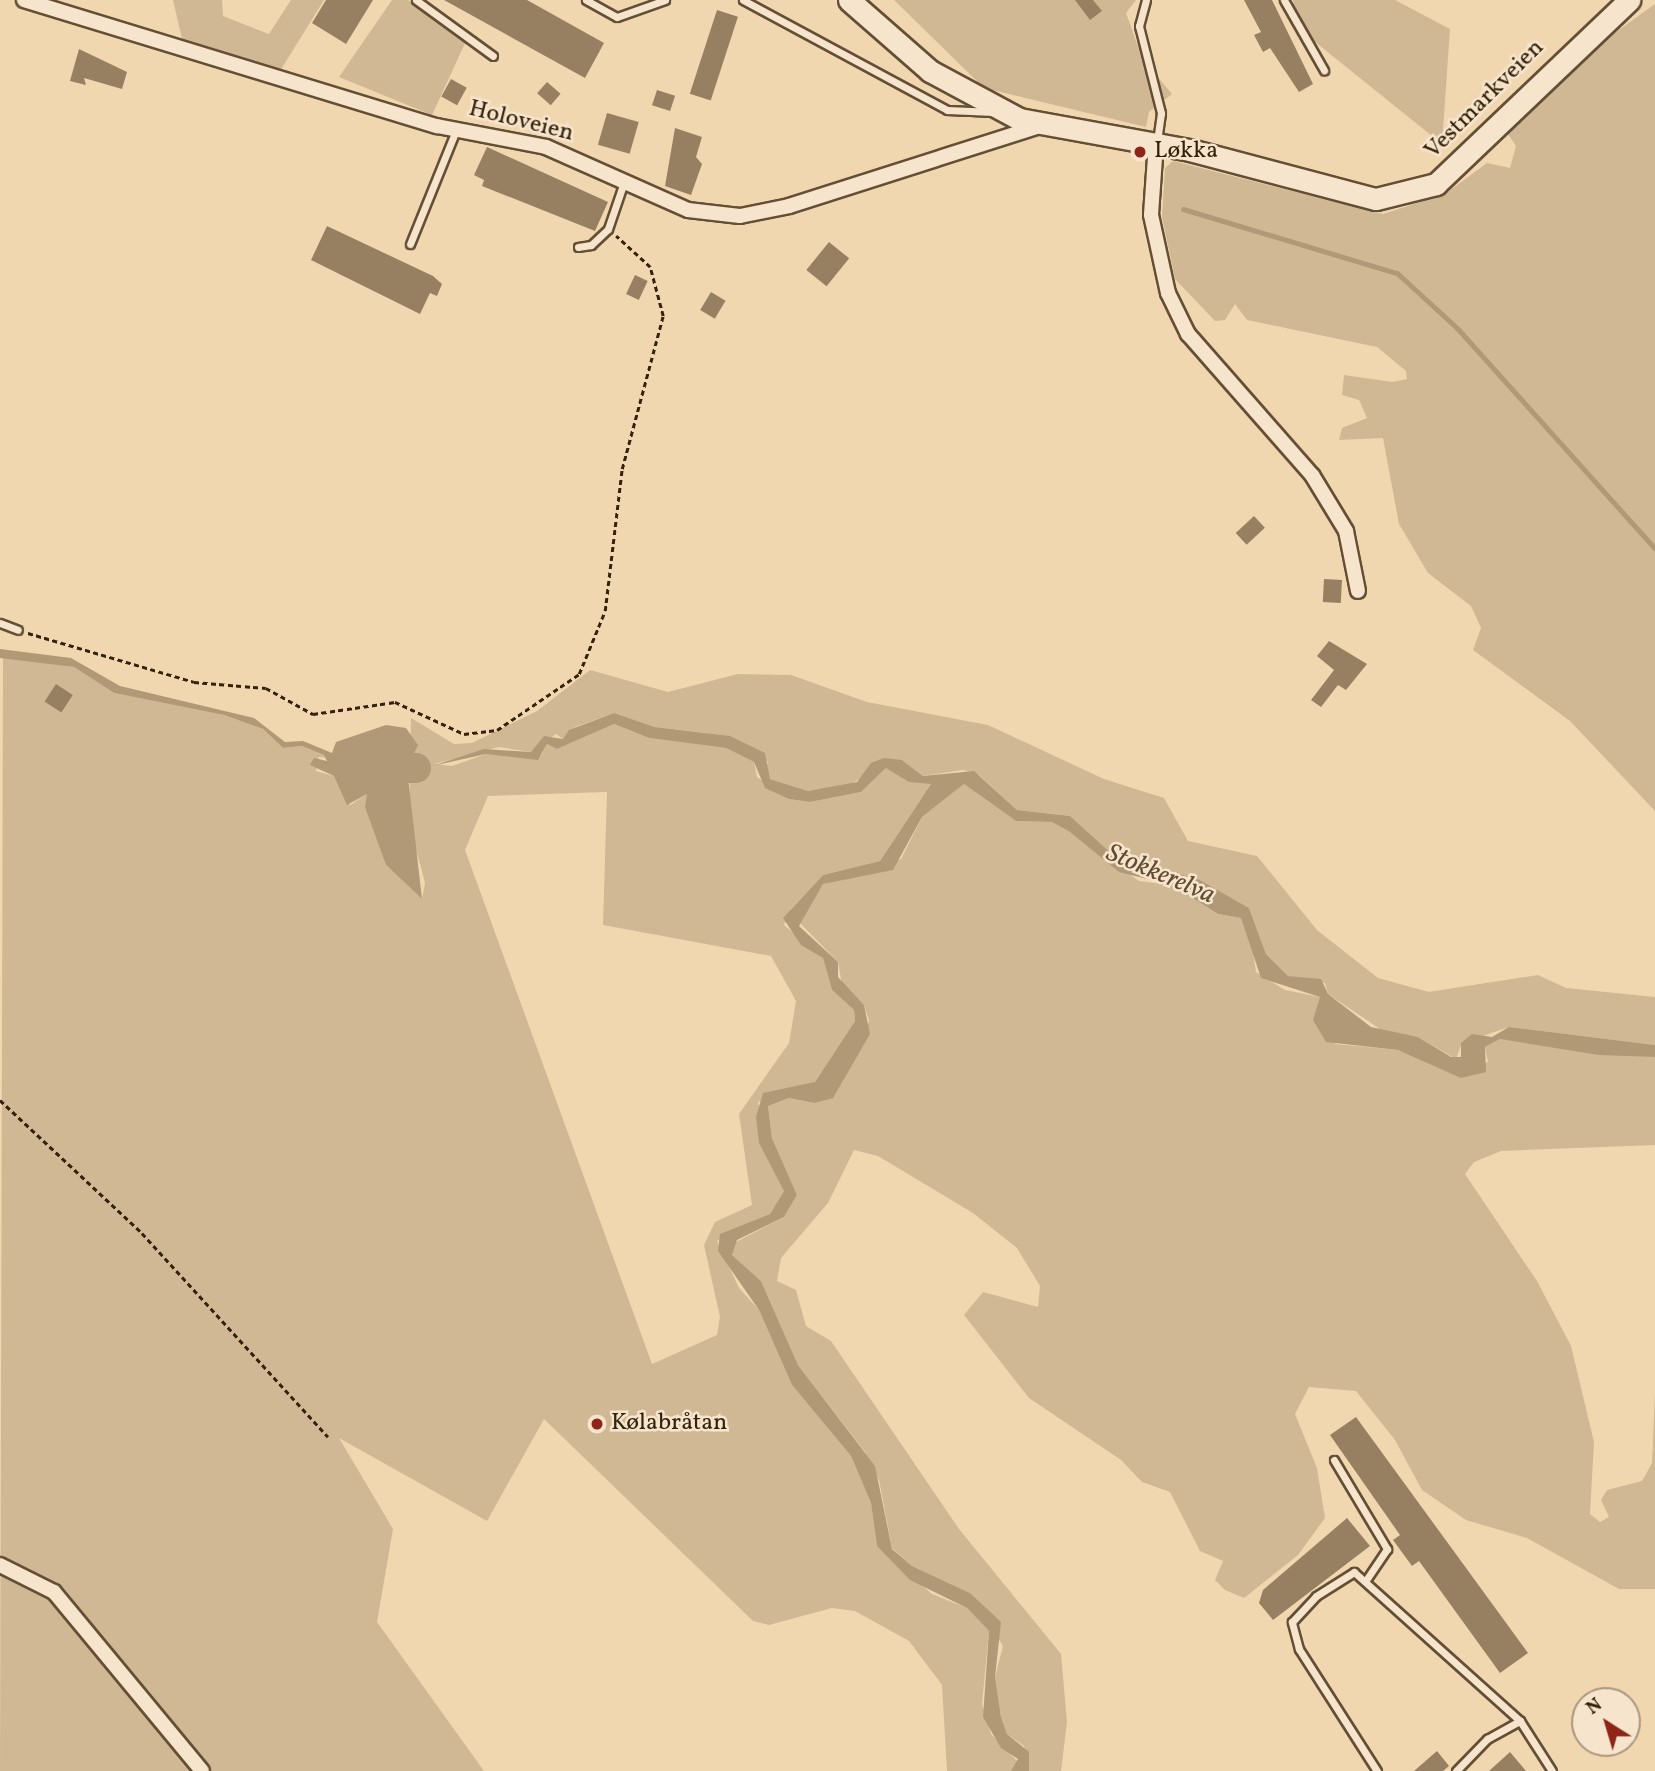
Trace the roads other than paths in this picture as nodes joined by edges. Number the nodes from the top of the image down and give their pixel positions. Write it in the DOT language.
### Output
graph roads {
  1 [pos="24,0"];
  2 [pos="416,0"];
  3 [pos="586,0"];
  4 [pos="665,0"];
  5 [pos="743,0"];
  6 [pos="849,0"];
  7 [pos="1146,0"];
  8 [pos="1284,0"];
  9 [pos="1627,0"];
  10 [pos="493,56"];
  11 [pos="1324,70"];
  12 [pos="998,111"];
  13 [pos="1043,125"];
  14 [pos="456,130"];
  15 [pos="1156,143"];
  16 [pos="625,181"];
  17 [pos="410,244"];
  18 [pos="578,247"];
  19 [pos="1358,591"];
  20 [pos="0,623"];
  21 [pos="18,630"];
  22 [pos="1334,1461"];
  23 [pos="0,1564"];
  24 [pos="1367,1579"];
  25 [pos="1520,1721"];
  26 [pos="202,1771"];
  27 [pos="1377,1771"];
  28 [pos="1456,1771"];
  29 [pos="1552,1771"];
  1 -- 14 [label="street, Holoveien"];
  2 -- 10 [label="lane"];
  3 -- 4 [label="lane"];
  5 -- 12 [label="lane"];
  6 -- 12 [label="street, Vestmarkveien"];
  7 -- 15 [label="lane"];
  8 -- 11 [label="lane"];
  9 -- 15 [label="street, Vestmarkveien"];
  12 -- 13 [label="street, Vestmarkveien"];
  13 -- 15 [label="street, Vestmarkveien"];
  13 -- 16 [label="street, Holoveien"];
  14 -- 16 [label="street, Holoveien"];
  14 -- 17 [label="lane"];
  15 -- 19 [label="street"];
  16 -- 18 [label="lane"];
  20 -- 21 [label="lane"];
  22 -- 24 [label="lane"];
  23 -- 26 [label="street"];
  24 -- 25 [label="lane"];
  24 -- 27 [label="lane"];
  25 -- 28 [label="lane"];
  25 -- 29 [label="lane"];
}
